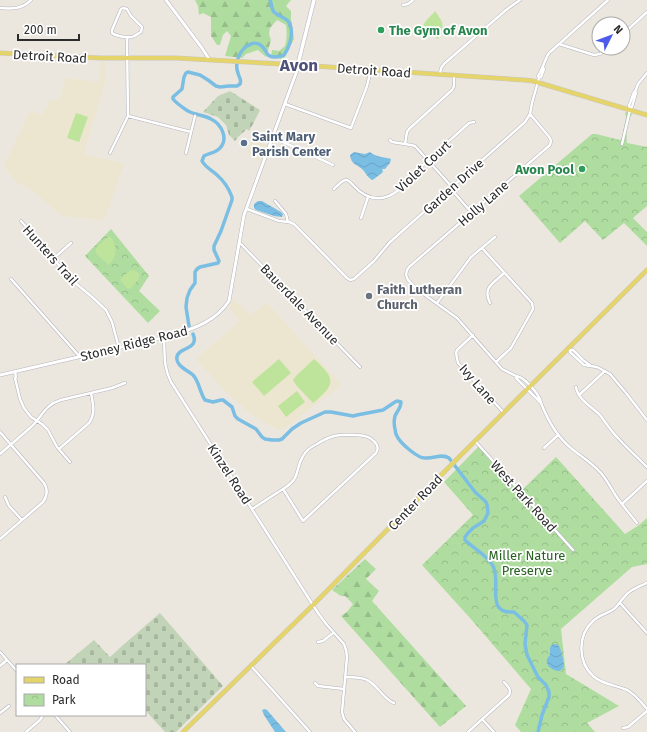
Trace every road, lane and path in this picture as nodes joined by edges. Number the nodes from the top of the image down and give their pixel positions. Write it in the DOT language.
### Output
graph roads {
  1 [pos="31,0"];
  2 [pos="166,0"];
  3 [pos="314,0"];
  4 [pos="413,0"];
  5 [pos="520,0"];
  6 [pos="608,0"];
  7 [pos="403,5"];
  8 [pos="0,8"];
  9 [pos="647,12"];
  10 [pos="631,27"];
  11 [pos="127,37"];
  12 [pos="559,44"];
  13 [pos="0,53"];
  14 [pos="591,54"];
  15 [pos="127,58"];
  16 [pos="209,59"];
  17 [pos="299,64"];
  18 [pos="372,69"];
  19 [pos="647,73"];
  20 [pos="440,74"];
  21 [pos="454,75"];
  22 [pos="539,80"];
  23 [pos="285,104"];
  24 [pos="630,109"];
  25 [pos="530,114"];
  26 [pos="647,115"];
  27 [pos="128,116"];
  28 [pos="195,116"];
  29 [pos="474,122"];
  30 [pos="191,132"];
  31 [pos="273,138"];
  32 [pos="390,140"];
  33 [pos="405,144"];
  34 [pos="622,144"];
  35 [pos="110,153"];
  36 [pos="186,153"];
  37 [pos="428,161"];
  38 [pos="333,165"];
  39 [pos="451,188"];
  40 [pos="334,189"];
  41 [pos="368,197"];
  42 [pos="275,201"];
  43 [pos="247,209"];
  44 [pos="472,213"];
  45 [pos="360,218"];
  46 [pos="21,221"];
  47 [pos="288,222"];
  48 [pos="494,237"];
  49 [pos="71,242"];
  50 [pos="239,242"];
  51 [pos="482,248"];
  52 [pos="54,258"];
  53 [pos="647,270"];
  54 [pos="504,273"];
  55 [pos="11,279"];
  56 [pos="437,303"];
  57 [pos="490,303"];
  58 [pos="473,335"];
  59 [pos="164,337"];
  60 [pos="119,348"];
  61 [pos="570,349"];
  62 [pos="80,356"];
  63 [pos="496,362"];
  64 [pos="360,367"];
  65 [pos="605,371"];
  66 [pos="14,372"];
  67 [pos="0,375"];
  68 [pos="125,383"];
  69 [pos="576,387"];
  70 [pos="529,388"];
  71 [pos="91,393"];
  72 [pos="579,395"];
  73 [pos="504,413"];
  74 [pos="647,420"];
  75 [pos="37,421"];
  76 [pos="0,432"];
  77 [pos="558,435"];
  78 [pos="475,441"];
  79 [pos="11,444"];
  80 [pos="544,448"];
  81 [pos="59,449"];
  82 [pos="0,454"];
  83 [pos="70,462"];
  84 [pos="647,467"];
  85 [pos="647,481"];
  86 [pos="283,490"];
  87 [pos="5,497"];
  88 [pos="622,504"];
  89 [pos="252,509"];
  90 [pos="22,520"];
  91 [pos="637,523"];
  92 [pos="0,539"];
  93 [pos="574,550"];
  94 [pos="647,583"];
  95 [pos="620,603"];
  96 [pos="313,605"];
  97 [pos="646,630"];
  98 [pos="333,633"];
  99 [pos="318,642"];
  100 [pos="0,652"];
  101 [pos="7,660"];
  102 [pos="0,666"];
  103 [pos="251,666"];
  104 [pos="16,671"];
  105 [pos="345,677"];
  106 [pos="504,682"];
  107 [pos="315,683"];
  108 [pos="344,689"];
  109 [pos="394,703"];
  110 [pos="9,706"];
  111 [pos="647,710"];
  112 [pos="0,713"];
  113 [pos="42,716"];
  114 [pos="56,716"];
  115 [pos="482,719"];
  116 [pos="623,728"];
  117 [pos="28,732"];
  118 [pos="70,732"];
  119 [pos="183,732"];
  120 [pos="310,732"];
  121 [pos="355,732"];
  122 [pos="468,732"];
  123 [pos="494,732"];
  1 -- 8 [label="street"];
  2 -- 16 [label="street"];
  3 -- 17 [label="main road"];
  4 -- 7 [label="street"];
  5 -- 20 [label="street"];
  6 -- 12 [label="street, Garden Drive"];
  9 -- 10 [label="street"];
  11 -- 11 [label="street"];
  11 -- 15 [label="street"];
  12 -- 14 [label="street"];
  12 -- 22 [label="street, Garden Drive"];
  13 -- 15 [label="main road, Detroit Road"];
  15 -- 16 [label="main road, Detroit Road"];
  15 -- 27 [label="street"];
  16 -- 17 [label="main road, Detroit Road"];
  17 -- 18 [label="main road, Detroit Road"];
  17 -- 23 [label="street, Stoney Ridge Road"];
  18 -- 20 [label="main road, Detroit Road"];
  18 -- 23 [label="street"];
  19 -- 24 [label="street"];
  20 -- 21 [label="main road, Detroit Road"];
  21 -- 22 [label="main road, Detroit Road"];
  21 -- 33 [label="street"];
  22 -- 24 [label="main road, Detroit Road"];
  22 -- 25 [label="street, Garden Drive"];
  23 -- 31 [label="street, Stoney Ridge Road"];
  24 -- 26 [label="main road, Detroit Road"];
  24 -- 34 [label="street"];
  25 -- 39 [label="street, Garden Drive"];
  25 -- 44 [label="street, Holly Lane"];
  27 -- 30 [label="street"];
  27 -- 35 [label="street"];
  28 -- 30 [label="street"];
  29 -- 37 [label="street, Violet Court"];
  30 -- 36 [label="street"];
  31 -- 38 [label="street"];
  31 -- 43 [label="street, Stoney Ridge Road"];
  32 -- 33 [label="street"];
  33 -- 37 [label="street"];
  37 -- 39 [label="street"];
  37 -- 41 [label="street, Violet Court"];
  39 -- 44 [label="street"];
  39 -- 47 [label="street, Garden Drive"];
  40 -- 41 [label="street"];
  41 -- 45 [label="street"];
  42 -- 47 [label="street"];
  43 -- 47 [label="street"];
  43 -- 50 [label="street, Stoney Ridge Road"];
  44 -- 56 [label="street, Holly Lane"];
  46 -- 52 [label="street, Hunters Trail"];
  48 -- 51 [label="street"];
  49 -- 52 [label="street"];
  50 -- 59 [label="street, Stoney Ridge Road"];
  50 -- 64 [label="street, Bauerdale Avenue"];
  51 -- 54 [label="street"];
  51 -- 56 [label="street"];
  52 -- 60 [label="street, Hunters Trail"];
  53 -- 61 [label="main road, Center Road"];
  54 -- 57 [label="street"];
  54 -- 63 [label="street"];
  55 -- 62 [label="street"];
  56 -- 58 [label="street"];
  58 -- 63 [label="street"];
  58 -- 73 [label="street, Ivy Lane"];
  59 -- 60 [label="street, Stoney Ridge Road"];
  59 -- 89 [label="street, Kinzel Road"];
  60 -- 62 [label="street, Stoney Ridge Road"];
  61 -- 65 [label="street"];
  61 -- 70 [label="main road, Center Road"];
  62 -- 66 [label="street, Stoney Ridge Road"];
  63 -- 70 [label="street"];
  65 -- 72 [label="street"];
  65 -- 74 [label="street"];
  66 -- 67 [label="street, Stoney Ridge Road"];
  66 -- 75 [label="street"];
  68 -- 71 [label="street"];
  69 -- 72 [label="street"];
  70 -- 73 [label="main road, Center Road"];
  70 -- 77 [label="street"];
  71 -- 75 [label="street"];
  71 -- 81 [label="street"];
  72 -- 84 [label="street"];
  73 -- 78 [label="main road, Center Road"];
  75 -- 79 [label="street"];
  75 -- 81 [label="street"];
  76 -- 79 [label="street"];
  77 -- 80 [label="street"];
  77 -- 88 [label="street"];
  78 -- 93 [label="street, West Park Road"];
  78 -- 96 [label="main road, Center Road"];
  79 -- 82 [label="street"];
  79 -- 90 [label="street"];
  81 -- 83 [label="street"];
  85 -- 88 [label="street"];
  86 -- 86 [label="street"];
  86 -- 89 [label="street"];
  87 -- 90 [label="street"];
  88 -- 91 [label="street"];
  89 -- 96 [label="street, Kinzel Road"];
  90 -- 92 [label="street"];
  94 -- 95 [label="street"];
  95 -- 97 [label="street"];
  95 -- 111 [label="street"];
  96 -- 98 [label="street, Kinzel Road"];
  96 -- 103 [label="main road, Center Road"];
  98 -- 99 [label="street"];
  98 -- 105 [label="street, Kinzel Road"];
  100 -- 101 [label="street"];
  101 -- 102 [label="street"];
  101 -- 104 [label="street"];
  103 -- 119 [label="main road, Center Road"];
  103 -- 120 [label="street"];
  105 -- 108 [label="street, Kinzel Road"];
  105 -- 109 [label="street"];
  106 -- 115 [label="street"];
  107 -- 108 [label="street"];
  108 -- 121 [label="street, Kinzel Road"];
  110 -- 112 [label="street"];
  111 -- 116 [label="street"];
  113 -- 117 [label="street"];
  114 -- 118 [label="street"];
  115 -- 122 [label="street"];
  115 -- 123 [label="street"];
}
